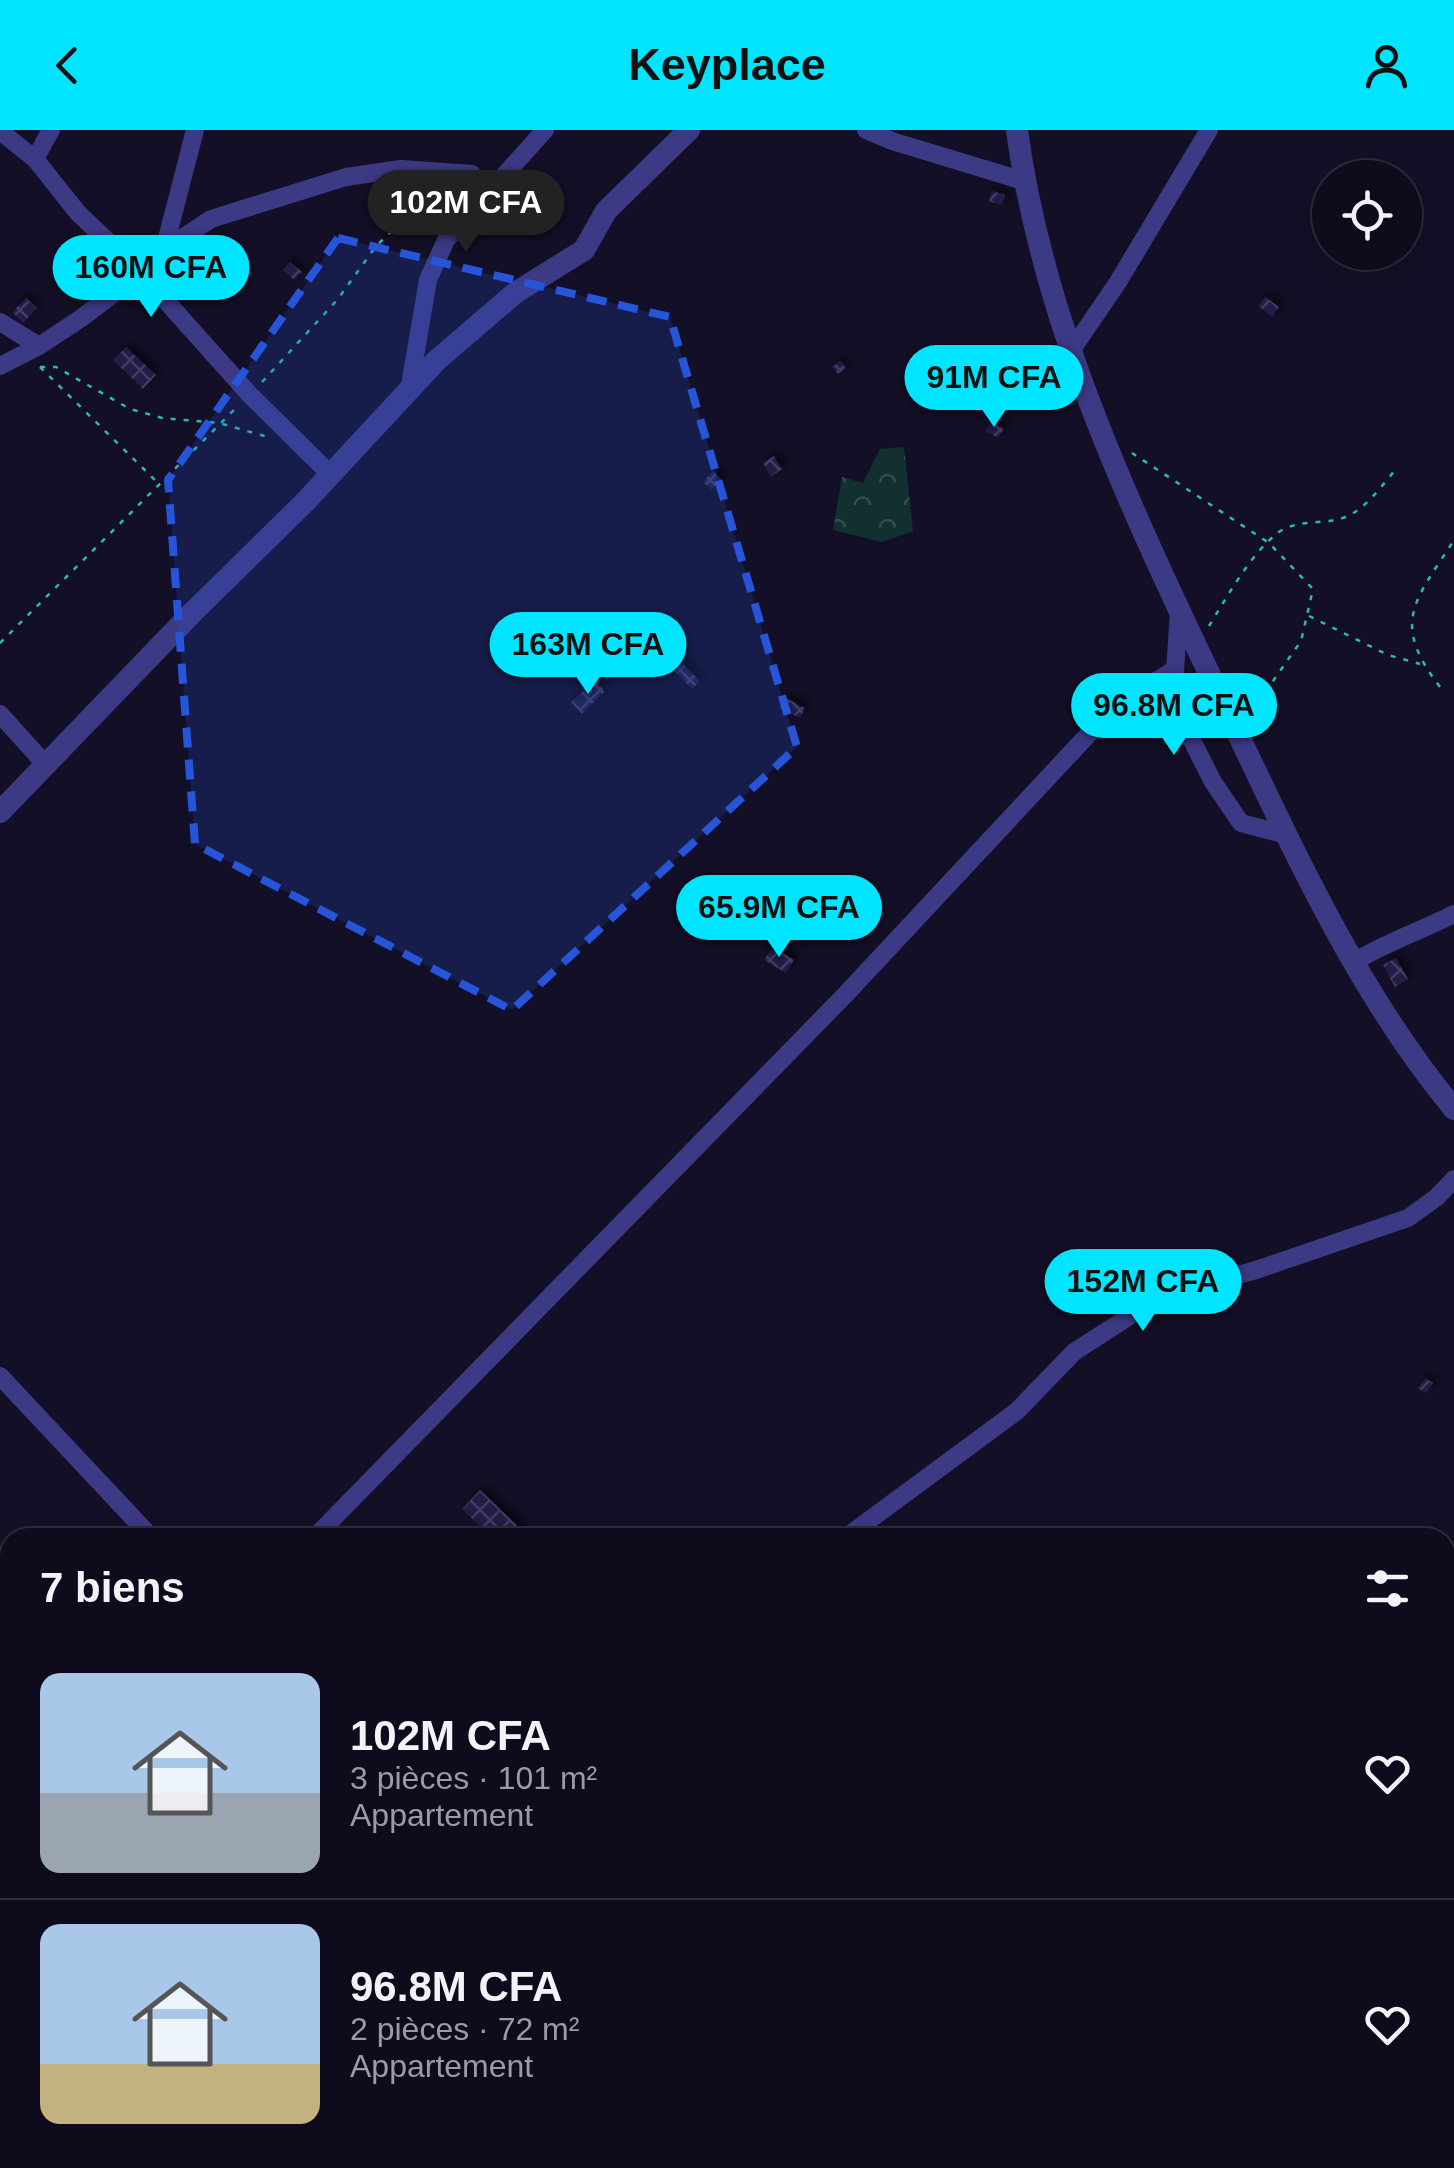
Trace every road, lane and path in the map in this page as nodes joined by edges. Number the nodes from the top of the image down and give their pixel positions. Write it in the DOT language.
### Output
graph roads {
  1 [pos="51,130"];
  2 [pos="195,130"];
  3 [pos="545,130"];
  4 [pos="689,130"];
  5 [pos="866,130"];
  6 [pos="1017,130"];
  7 [pos="1210,130"];
  8 [pos="0,131"];
  9 [pos="35,159"];
  10 [pos="472,174"];
  11 [pos="1026,182"];
  12 [pos="164,250"];
  13 [pos="141,273"];
  14 [pos="0,322"];
  15 [pos="39,346"];
  16 [pos="1072,348"];
  17 [pos="0,366"];
  18 [pos="40,367"];
  19 [pos="409,392"];
  20 [pos="250,394"];
  21 [pos="219,423"];
  22 [pos="1100,427"];
  23 [pos="270,438"];
  24 [pos="1397,468"];
  25 [pos="331,475"];
  26 [pos="160,484"];
  27 [pos="1454,540"];
  28 [pos="1270,543"];
  29 [pos="1179,609"];
  30 [pos="1307,615"];
  31 [pos="0,643"];
  32 [pos="1196,647"];
  33 [pos="1422,664"];
  34 [pos="1174,670"];
  35 [pos="1440,687"];
  36 [pos="0,714"];
  37 [pos="1238,732"];
  38 [pos="46,764"];
  39 [pos="0,812"];
  40 [pos="1287,835"];
  41 [pos="1454,914"];
  42 [pos="1354,962"];
  43 [pos="1454,1109"];
  44 [pos="1454,1179"];
  45 [pos="0,1376"];
  46 [pos="143,1528"];
  47 [pos="324,1528"];
  48 [pos="858,1528"];
  1 -- 9 [label="street"];
  2 -- 12 [label="street"];
  3 -- 19 [label="street"];
  4 -- 19 [label="street"];
  5 -- 11 [label="street"];
  6 -- 11 [label="street"];
  7 -- 16 [label="street"];
  8 -- 9 [label="street"];
  9 -- 13 [label="street"];
  10 -- 12 [label="street"];
  10 -- 20 [label="path"];
  11 -- 16 [label="street"];
  12 -- 13 [label="street"];
  13 -- 15 [label="street"];
  13 -- 20 [label="street"];
  14 -- 15 [label="street"];
  15 -- 17 [label="street"];
  15 -- 18 [label="path"];
  16 -- 22 [label="street"];
  18 -- 21 [label="path"];
  18 -- 26 [label="path"];
  19 -- 25 [label="street"];
  20 -- 21 [label="path"];
  20 -- 25 [label="street"];
  21 -- 23 [label="path"];
  21 -- 26 [label="path"];
  22 -- 28 [label="path"];
  22 -- 29 [label="street"];
  24 -- 28 [label="path"];
  25 -- 38 [label="street"];
  26 -- 31 [label="path"];
  27 -- 33 [label="path"];
  28 -- 30 [label="path"];
  28 -- 32 [label="path"];
  29 -- 32 [label="street"];
  29 -- 34 [label="street"];
  30 -- 33 [label="path"];
  30 -- 37 [label="path"];
  32 -- 37 [label="street"];
  33 -- 35 [label="path"];
  34 -- 40 [label="street"];
  34 -- 47 [label="street"];
  36 -- 38 [label="street"];
  37 -- 40 [label="street"];
  38 -- 39 [label="street"];
  40 -- 42 [label="street"];
  41 -- 42 [label="street"];
  42 -- 43 [label="street"];
  44 -- 48 [label="street"];
  45 -- 46 [label="street"];
}
